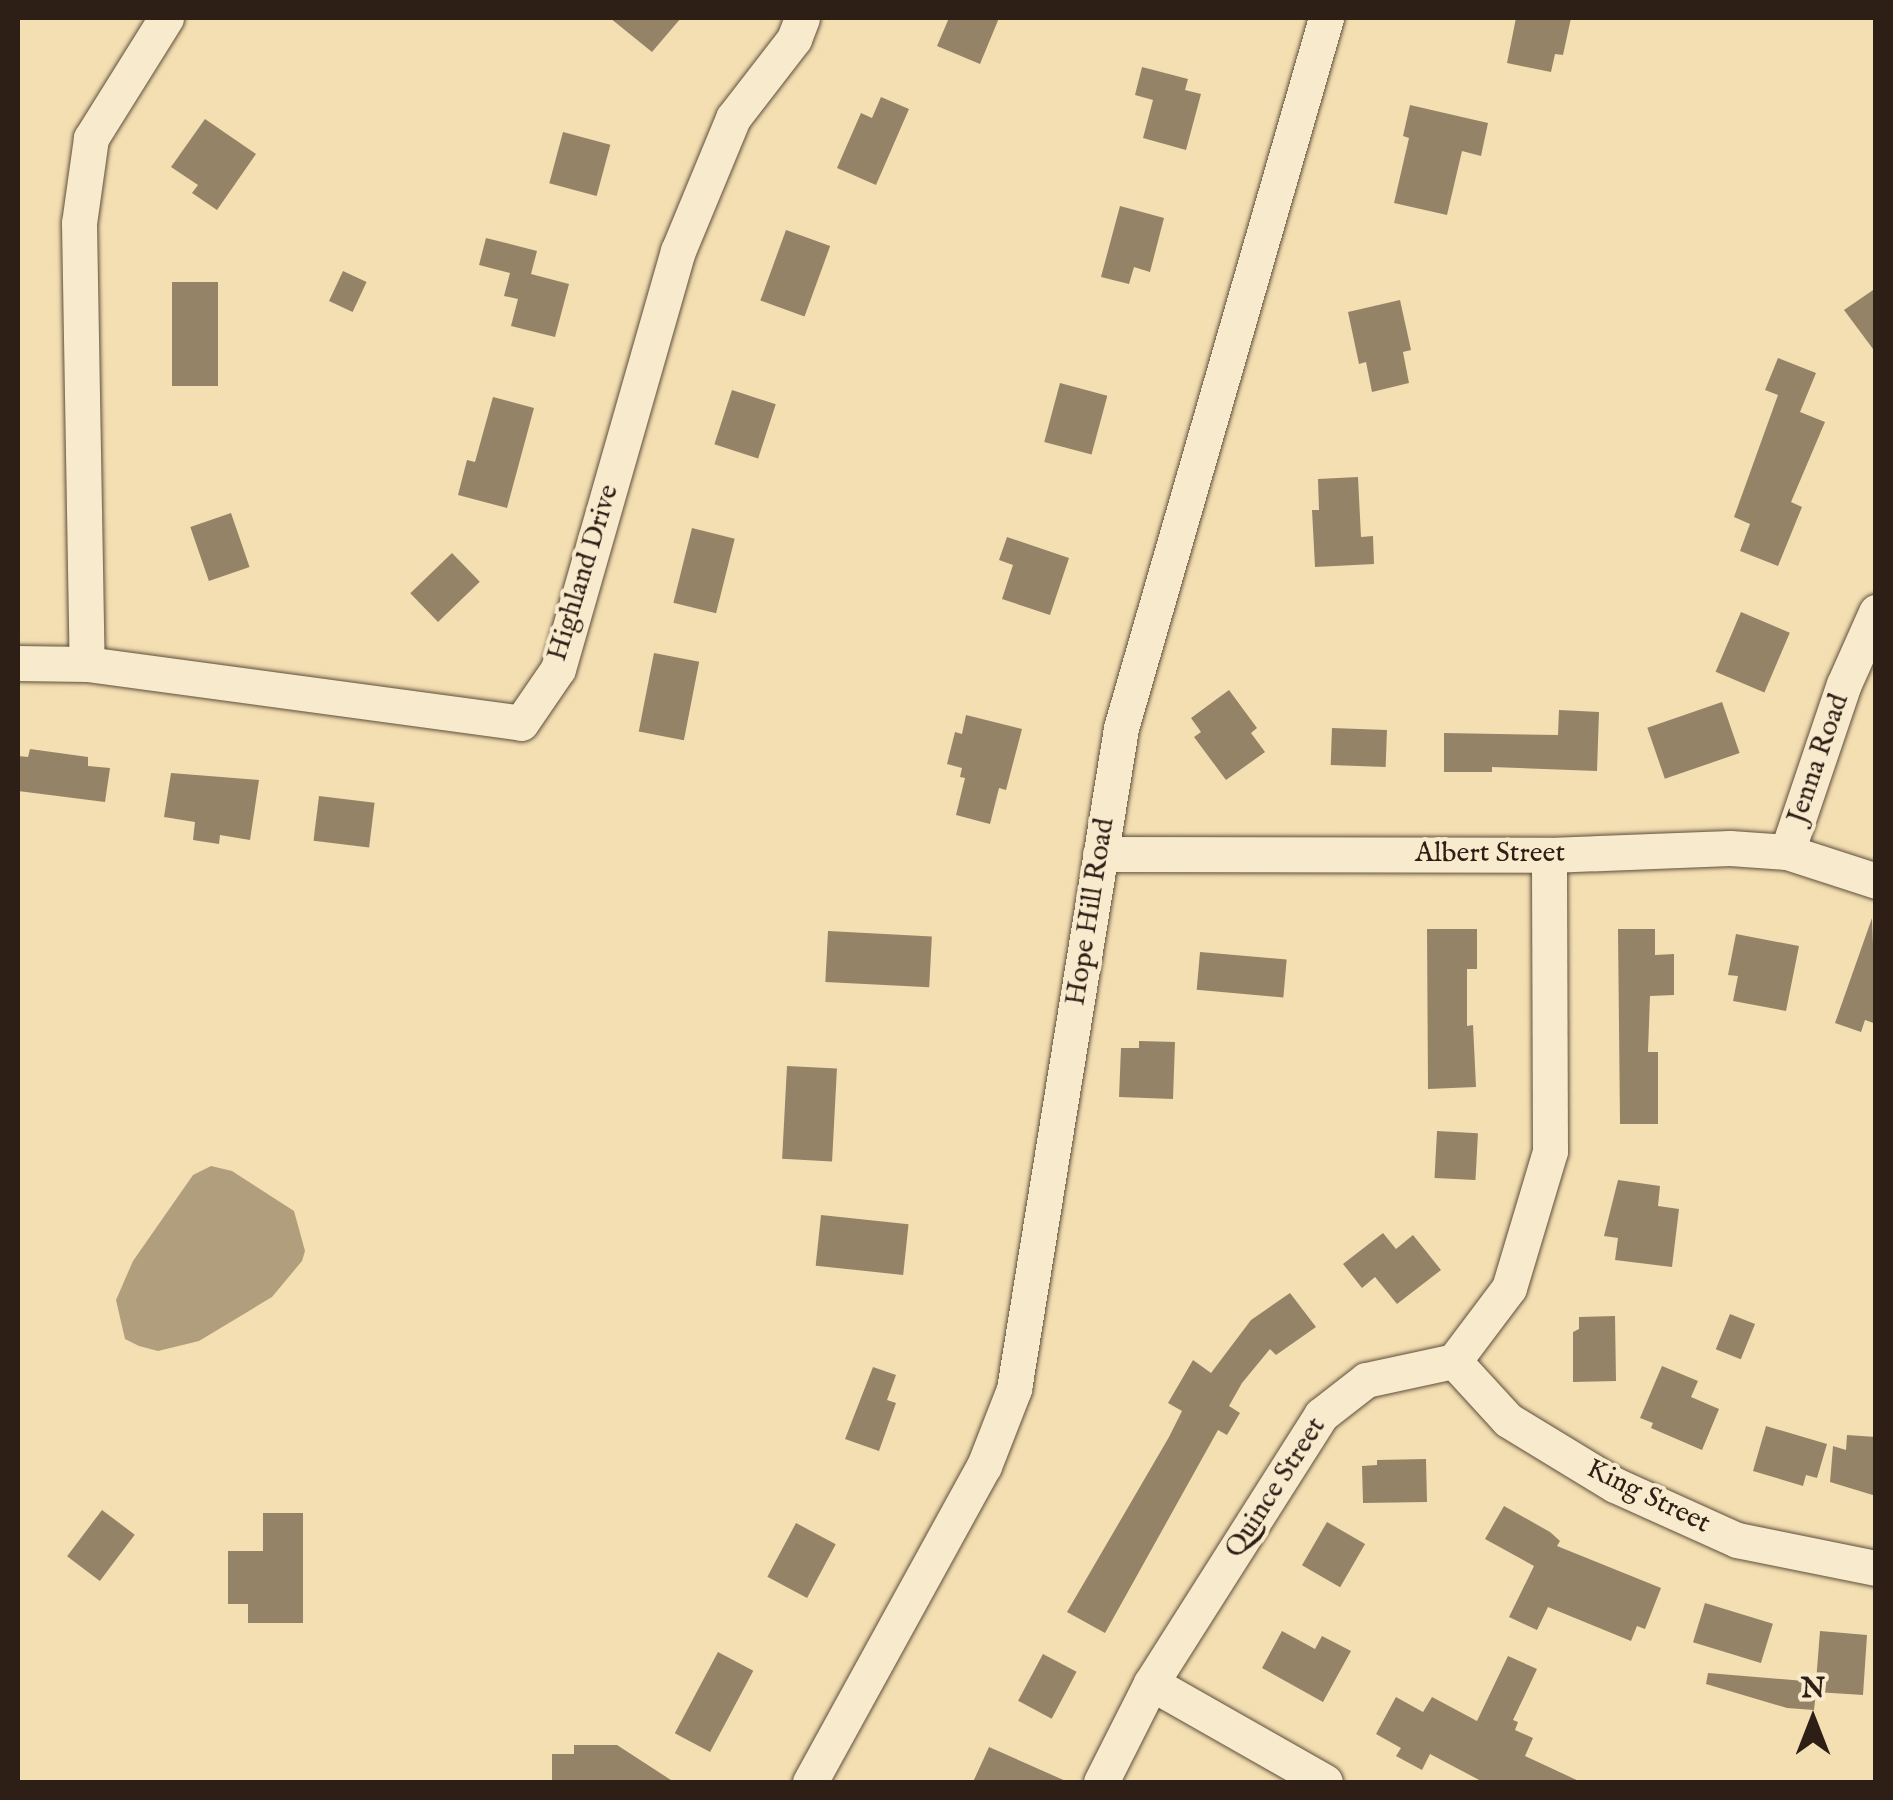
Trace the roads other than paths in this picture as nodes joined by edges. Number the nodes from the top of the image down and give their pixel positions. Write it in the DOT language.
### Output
graph roads {
  1 [pos="166,18"];
  2 [pos="802,18"];
  3 [pos="1326,18"];
  4 [pos="1876,612"];
  5 [pos="18,663"];
  6 [pos="87,664"];
  7 [pos="1787,852"];
  8 [pos="1100,854"];
  9 [pos="1549,855"];
  10 [pos="1876,881"];
  11 [pos="1454,1361"];
  12 [pos="1876,1568"];
  13 [pos="1150,1683"];
  14 [pos="810,1782"];
  15 [pos="1100,1782"];
  16 [pos="1325,1782"];
  1 -- 6 [label="street"];
  2 -- 6 [label="street, Highland Drive"];
  3 -- 8 [label="street, Hope Hill Road"];
  4 -- 7 [label="street, Jenna Road"];
  5 -- 6 [label="street, Highland Drive"];
  7 -- 9 [label="street, Albert Street"];
  7 -- 10 [label="street, Albert Street"];
  8 -- 9 [label="street, Albert Street"];
  8 -- 14 [label="street, Hope Hill Road"];
  9 -- 11 [label="street"];
  11 -- 12 [label="street, King Street"];
  11 -- 13 [label="street, Quince Street"];
  13 -- 15 [label="street, Quince Street"];
  13 -- 16 [label="street"];
}
